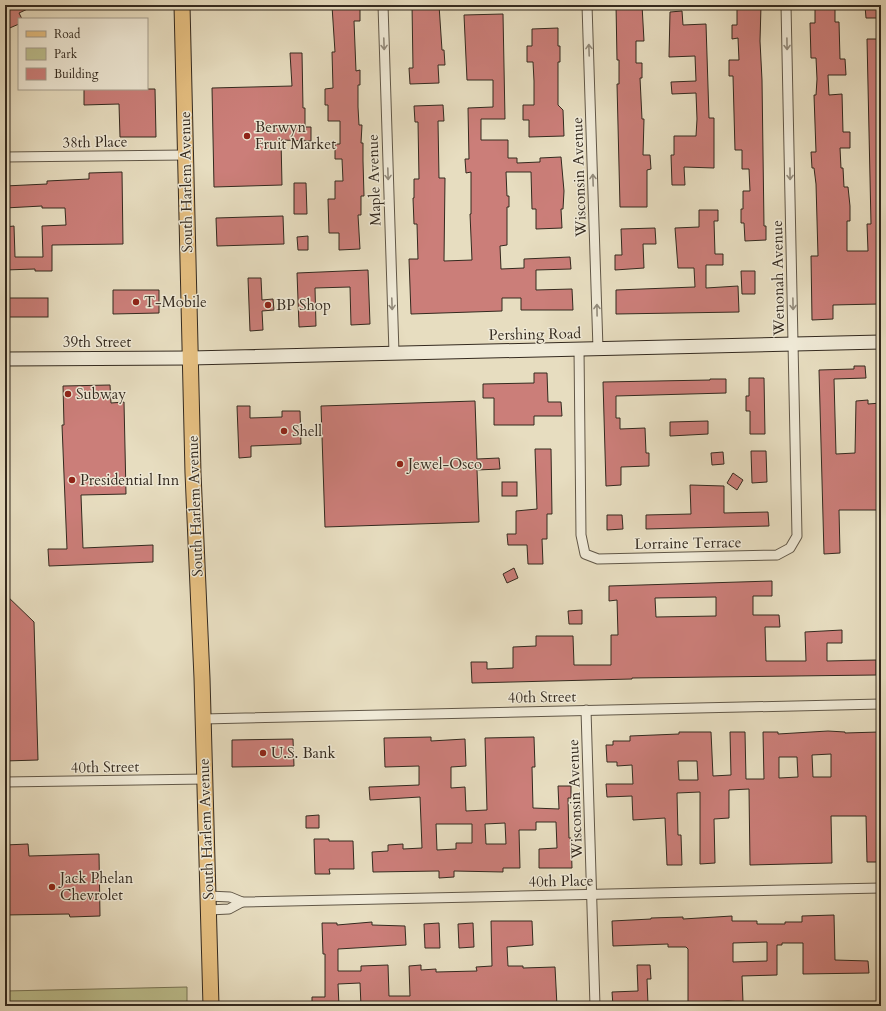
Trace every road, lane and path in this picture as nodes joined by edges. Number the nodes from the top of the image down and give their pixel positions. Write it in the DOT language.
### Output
graph roads {
  1 [pos="182,5"];
  2 [pos="383,5"];
  3 [pos="587,5"];
  4 [pos="786,5"];
  5 [pos="185,155"];
  6 [pos="5,158"];
  7 [pos="881,342"];
  8 [pos="794,344"];
  9 [pos="579,349"];
  10 [pos="598,349"];
  11 [pos="394,353"];
  12 [pos="190,358"];
  13 [pos="5,359"];
  14 [pos="790,548"];
  15 [pos="881,704"];
  16 [pos="586,710"];
  17 [pos="204,719"];
  18 [pos="205,779"];
  19 [pos="5,782"];
  20 [pos="881,888"];
  21 [pos="592,894"];
  22 [pos="242,902"];
  23 [pos="208,903"];
  24 [pos="211,1006"];
  25 [pos="595,1006"];
  1 -- 5 [label="main road, South Harlem Avenue"];
  2 -- 11 [label="street, Maple Avenue, one-way"];
  10 -- 3 [label="street, Wisconsin Avenue, one-way"];
  4 -- 8 [label="street, Wenonah Avenue, one-way"];
  5 -- 6 [label="street, 38th Place"];
  5 -- 12 [label="main road, South Harlem Avenue"];
  7 -- 8 [label="main road, Pershing Road"];
  8 -- 10 [label="main road, Pershing Road"];
  8 -- 14 [label="street, Wenonah Avenue"];
  9 -- 10 [label="main road, Pershing Road"];
  9 -- 11 [label="main road, Pershing Road"];
  9 -- 14 [label="street, Lorraine Terrace"];
  11 -- 12 [label="main road, Pershing Road"];
  12 -- 13 [label="main road, 39th Street"];
  12 -- 17 [label="main road, South Harlem Avenue"];
  15 -- 16 [label="street, 40th Street"];
  16 -- 17 [label="street, 40th Street"];
  16 -- 21 [label="street, Wisconsin Avenue"];
  17 -- 18 [label="main road, South Harlem Avenue"];
  18 -- 19 [label="street, 40th Street"];
  18 -- 23 [label="main road, South Harlem Avenue"];
  20 -- 21 [label="street, 40th Place"];
  21 -- 22 [label="street, 40th Place"];
  21 -- 25 [label="street, Wisconsin Avenue"];
  22 -- 23 [label="street, 40th Place"];
  22 -- 23 [label="street, 40th Place"];
  23 -- 24 [label="main road, South Harlem Avenue"];
}
